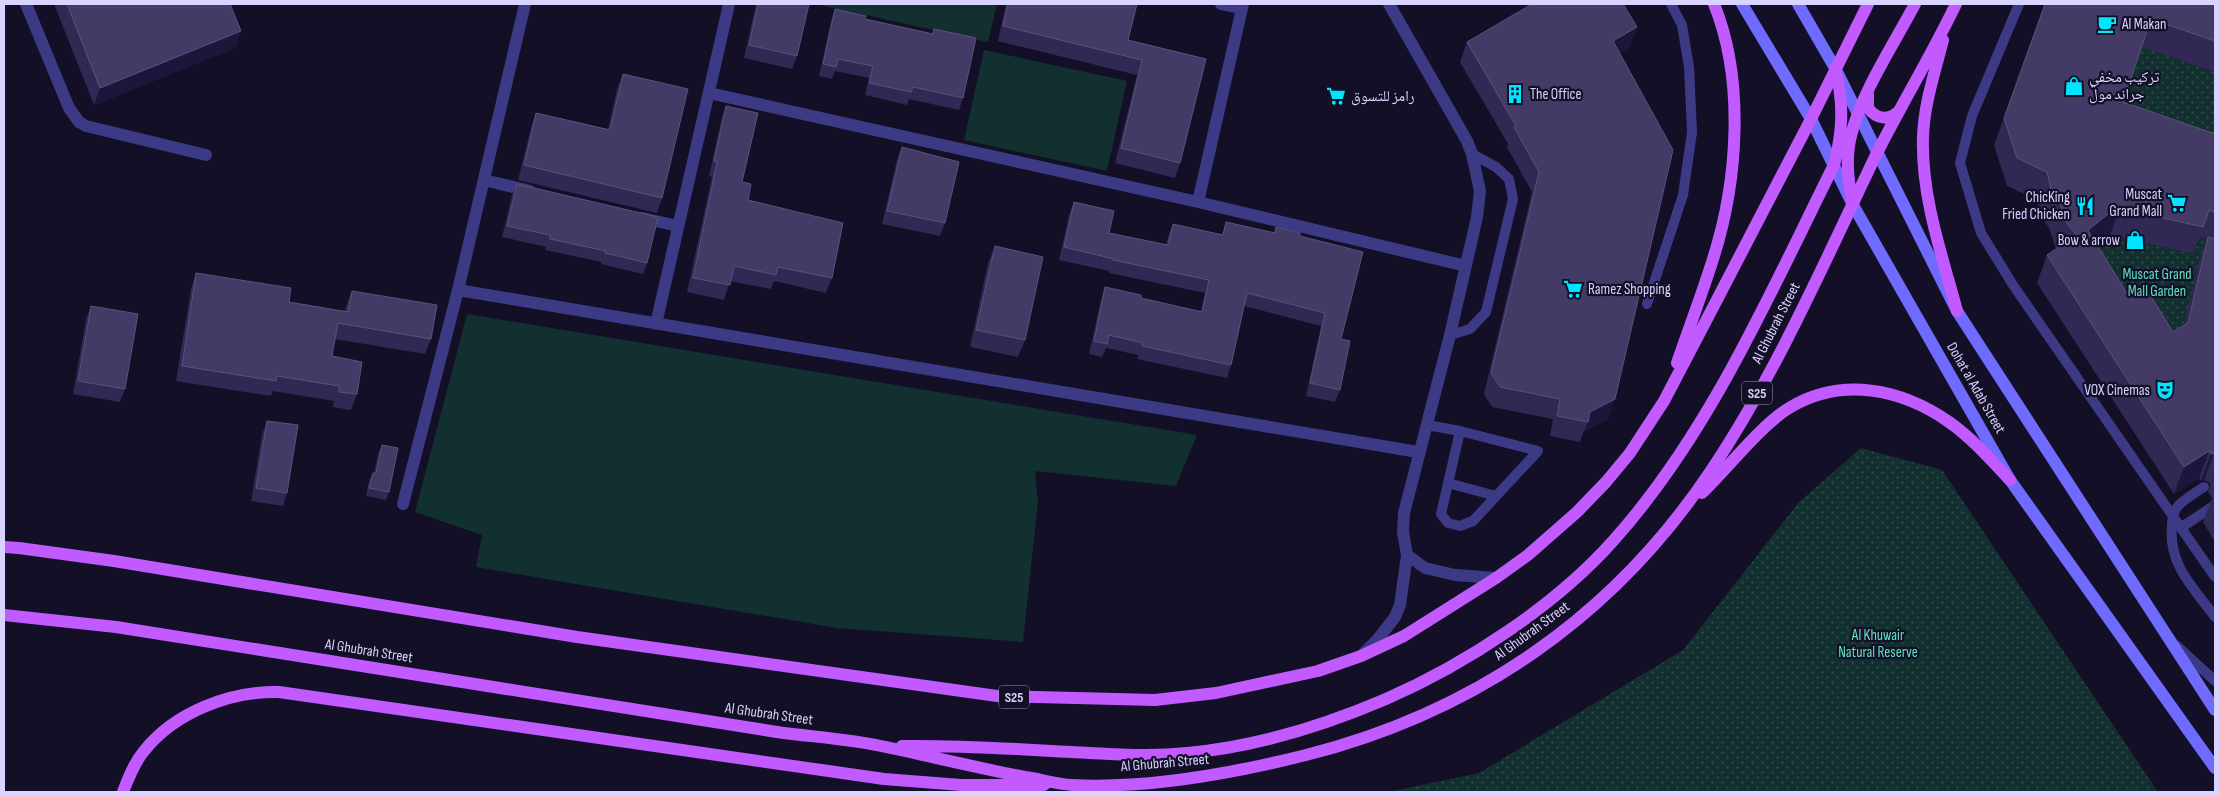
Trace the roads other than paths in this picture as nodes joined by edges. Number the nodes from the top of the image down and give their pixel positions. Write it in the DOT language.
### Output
graph roads {
  1 [pos="26,4"];
  2 [pos="525,4"];
  3 [pos="729,4"];
  4 [pos="1222,4"];
  5 [pos="1390,4"];
  6 [pos="1671,4"];
  7 [pos="1714,4"];
  8 [pos="1742,4"];
  9 [pos="1798,4"];
  10 [pos="1868,4"];
  11 [pos="1915,4"];
  12 [pos="1956,4"];
  13 [pos="2019,4"];
  14 [pos="1242,6"];
  15 [pos="1948,21"];
  16 [pos="1835,68"];
  17 [pos="1869,91"];
  18 [pos="709,93"];
  19 [pos="1900,110"];
  20 [pos="1857,114"];
  21 [pos="1811,119"];
  22 [pos="1878,153"];
  23 [pos="1472,154"];
  24 [pos="206,155"];
  25 [pos="1834,165"];
  26 [pos="484,180"];
  27 [pos="542,194"];
  28 [pos="1198,202"];
  29 [pos="1853,205"];
  30 [pos="629,215"];
  31 [pos="678,226"];
  32 [pos="1466,266"];
  33 [pos="458,290"];
  34 [pos="1647,304"];
  35 [pos="1957,311"];
  36 [pos="656,324"];
  37 [pos="1450,335"];
  38 [pos="1664,401"];
  39 [pos="1427,425"];
  40 [pos="1460,431"];
  41 [pos="1418,452"];
  42 [pos="2010,480"];
  43 [pos="1448,483"];
  44 [pos="2204,487"];
  45 [pos="1496,496"];
  46 [pos="402,504"];
  47 [pos="2215,505"];
  48 [pos="2174,515"];
  49 [pos="1676,519"];
  50 [pos="2182,527"];
  51 [pos="4,546"];
  52 [pos="1407,554"];
  53 [pos="2215,577"];
  54 [pos="1496,578"];
  55 [pos="4,615"];
  56 [pos="2215,617"];
  57 [pos="2172,642"];
  58 [pos="1361,656"];
  59 [pos="2215,681"];
  60 [pos="2215,710"];
  61 [pos="882,746"];
  62 [pos="2215,768"];
  63 [pos="1071,785"];
  64 [pos="123,792"];
  1 -- 24 [label="street"];
  2 -- 26 [label="street"];
  3 -- 18 [label="street"];
  4 -- 14 [label="street"];
  5 -- 23 [label="street"];
  6 -- 34 [label="lane"];
  7 -- 38 [label="main road"];
  8 -- 21 [label="main road, Dohat al Adab Street"];
  9 -- 16 [label="main road, Dohat al Adab Street"];
  10 -- 16 [label="main road, S25"];
  11 -- 17 [label="main road"];
  12 -- 15 [label="main road, Al Ghubrah Street / S25"];
  13 -- 48 [label="lane"];
  14 -- 28 [label="street"];
  15 -- 19 [label="main road, Al Ghubrah Street / S25"];
  15 -- 35 [label="main road"];
  16 -- 20 [label="main road, Dohat al Adab Street"];
  16 -- 21 [label="main road, S25"];
  16 -- 25 [label="main road"];
  17 -- 19 [label="main road"];
  17 -- 20 [label="main road"];
  18 -- 28 [label="street"];
  18 -- 31 [label="street"];
  19 -- 22 [label="main road, Al Ghubrah Street / S25"];
  20 -- 22 [label="main road, Dohat al Adab Street"];
  20 -- 29 [label="main road"];
  21 -- 25 [label="main road, Dohat al Adab Street"];
  21 -- 38 [label="main road, S25"];
  22 -- 29 [label="main road, Al Ghubrah Street / S25"];
  22 -- 35 [label="main road, Dohat al Adab Street"];
  23 -- 32 [label="street"];
  23 -- 37 [label="lane"];
  25 -- 29 [label="main road, Dohat al Adab Street"];
  25 -- 61 [label="main road"];
  26 -- 27 [label="street"];
  26 -- 33 [label="street"];
  28 -- 32 [label="street"];
  29 -- 42 [label="main road, Dohat al Adab Street"];
  29 -- 49 [label="main road, Al Ghubrah Street / S25"];
  30 -- 31 [label="street"];
  31 -- 36 [label="street"];
  32 -- 37 [label="street"];
  33 -- 36 [label="street"];
  33 -- 46 [label="street"];
  35 -- 57 [label="main road, Dohat al Adab Street"];
  36 -- 41 [label="street"];
  37 -- 39 [label="street"];
  38 -- 54 [label="main road, S25"];
  39 -- 40 [label="lane"];
  39 -- 41 [label="street"];
  40 -- 43 [label="lane"];
  40 -- 45 [label="lane"];
  41 -- 52 [label="street"];
  42 -- 49 [label="main road"];
  42 -- 62 [label="main road, Dohat al Adab Street"];
  43 -- 45 [label="lane"];
  43 -- 45 [label="lane"];
  44 -- 48 [label="lane"];
  47 -- 50 [label="lane"];
  48 -- 50 [label="lane"];
  48 -- 56 [label="lane"];
  49 -- 63 [label="main road, Al Ghubrah Street / S25"];
  50 -- 53 [label="lane"];
  51 -- 58 [label="main road, S25"];
  52 -- 54 [label="street"];
  52 -- 58 [label="street"];
  54 -- 58 [label="main road, S25"];
  55 -- 61 [label="main road, Al Ghubrah Street / S25"];
  57 -- 59 [label="lane"];
  57 -- 60 [label="main road, Dohat al Adab Street"];
  61 -- 63 [label="main road, Al Ghubrah Street / S25"];
  63 -- 64 [label="main road"];
}
